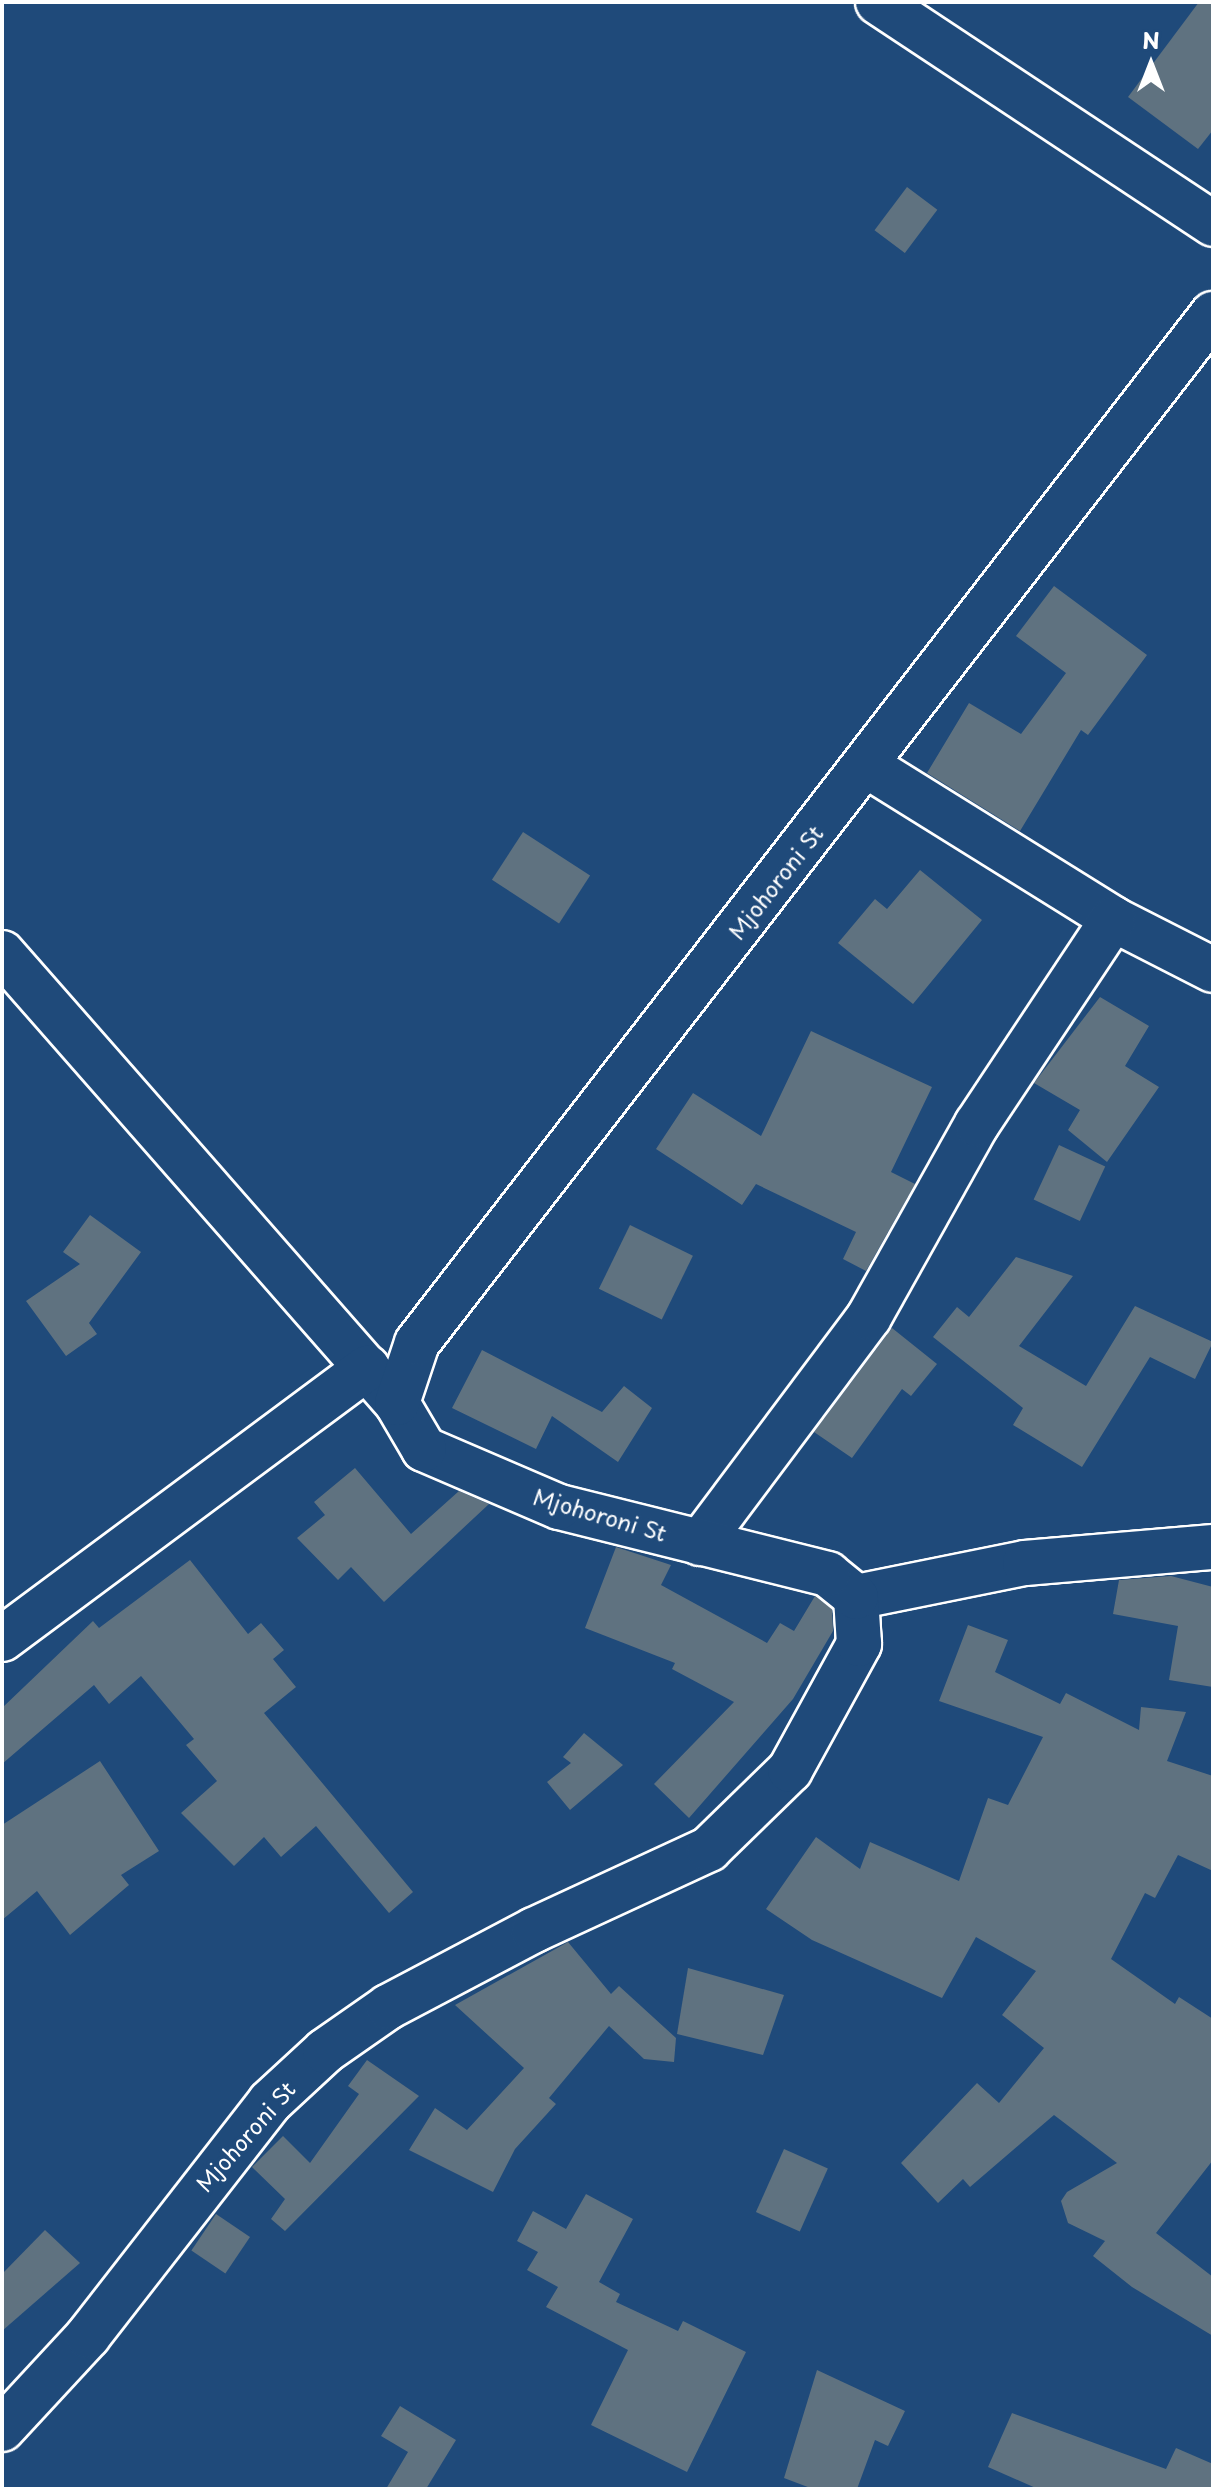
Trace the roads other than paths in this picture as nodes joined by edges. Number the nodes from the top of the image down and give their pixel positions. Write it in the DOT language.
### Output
graph roads {
  1 [pos="878,2"];
  2 [pos="1213,224"];
  3 [pos="1213,314"];
  4 [pos="866,765"];
  5 [pos="1113,919"];
  6 [pos="2,953"];
  7 [pos="1213,970"];
  8 [pos="367,1368"];
  9 [pos="397,1403"];
  10 [pos="700,1543"];
  11 [pos="1213,1547"];
  12 [pos="856,1597"];
  13 [pos="2,1639"];
  14 [pos="2,2429"];
  1 -- 2 [label="street"];
  3 -- 4 [label="street, Mjohoroni St"];
  4 -- 5 [label="street"];
  4 -- 9 [label="street, Mjohoroni St"];
  5 -- 7 [label="street"];
  5 -- 10 [label="street"];
  6 -- 8 [label="street"];
  8 -- 9 [label="street"];
  8 -- 13 [label="street"];
  9 -- 10 [label="street, Mjohoroni St"];
  10 -- 12 [label="street, Mjohoroni St"];
  11 -- 12 [label="street"];
  12 -- 14 [label="street, Mjohoroni St"];
}
